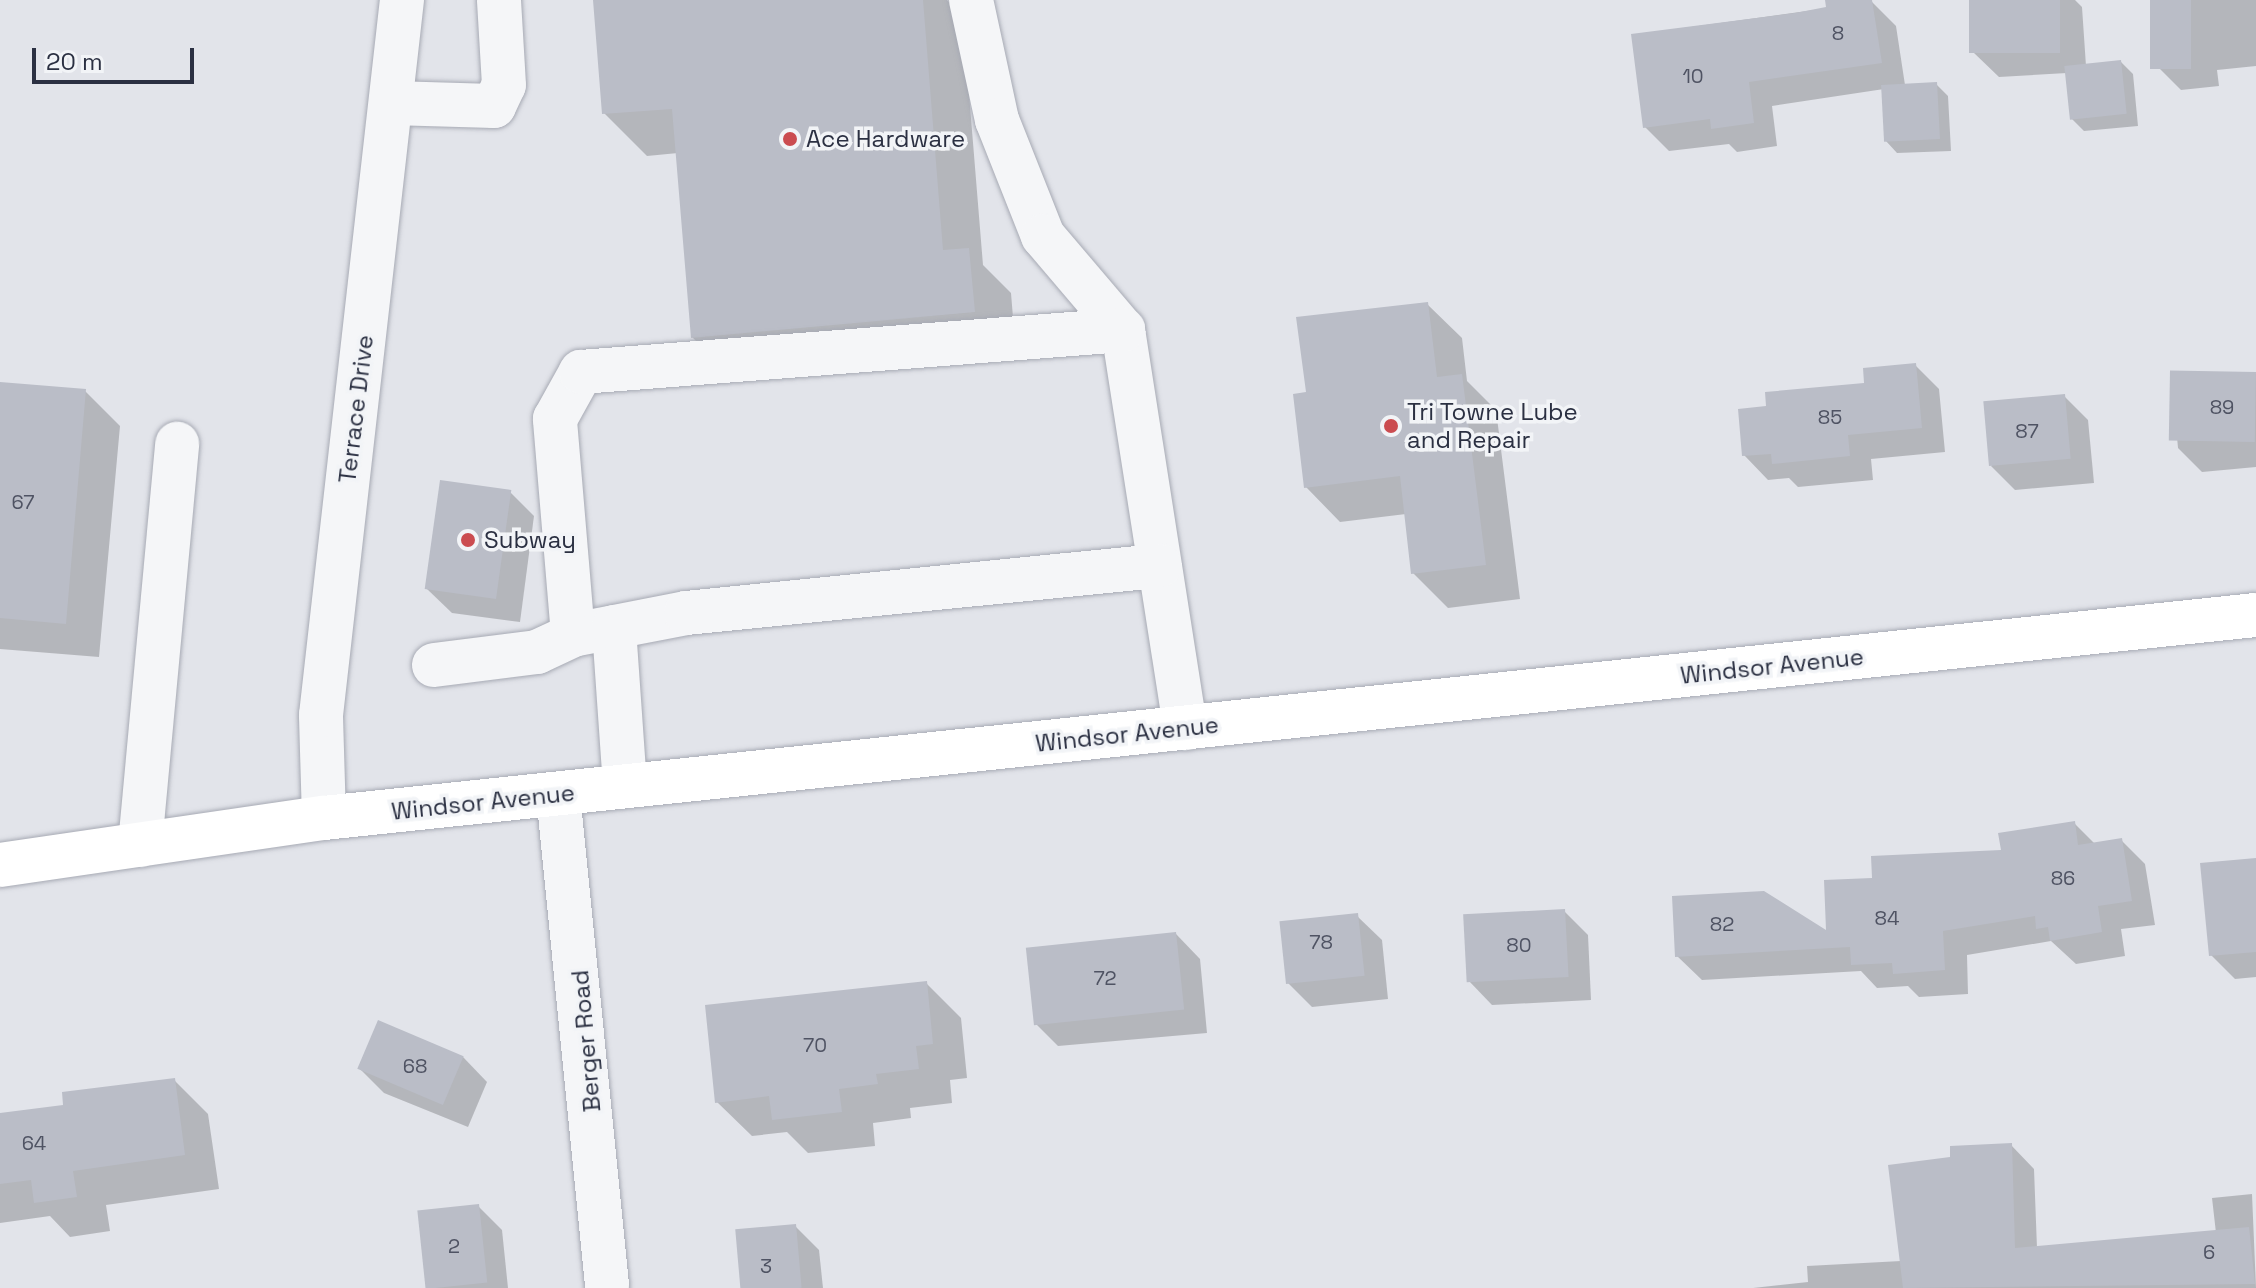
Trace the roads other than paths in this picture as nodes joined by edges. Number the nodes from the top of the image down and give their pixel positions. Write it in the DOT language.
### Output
graph roads {
  1 [pos="402,0"];
  2 [pos="499,0"];
  3 [pos="971,0"];
  4 [pos="391,103"];
  5 [pos="1123,330"];
  6 [pos="177,444"];
  7 [pos="1160,566"];
  8 [pos="2256,615"];
  9 [pos="594,631"];
  10 [pos="434,665"];
  11 [pos="1185,728"];
  12 [pos="625,786"];
  13 [pos="558,794"];
  14 [pos="324,818"];
  15 [pos="140,845"];
  16 [pos="0,865"];
  17 [pos="607,1288"];
  1 -- 4 [label="street, Terrace Drive"];
  2 -- 4 [label="street"];
  3 -- 5 [label="street"];
  4 -- 14 [label="street, Terrace Drive"];
  5 -- 7 [label="street"];
  5 -- 9 [label="street"];
  6 -- 15 [label="street"];
  7 -- 9 [label="street"];
  7 -- 11 [label="street"];
  8 -- 11 [label="main road, Windsor Avenue"];
  9 -- 10 [label="street"];
  9 -- 12 [label="street"];
  11 -- 12 [label="main road, Windsor Avenue"];
  12 -- 13 [label="main road, Windsor Avenue"];
  13 -- 14 [label="main road, Windsor Avenue"];
  13 -- 17 [label="street, Berger Road"];
  14 -- 15 [label="main road, Windsor Avenue"];
  15 -- 16 [label="main road, Windsor Avenue"];
}
